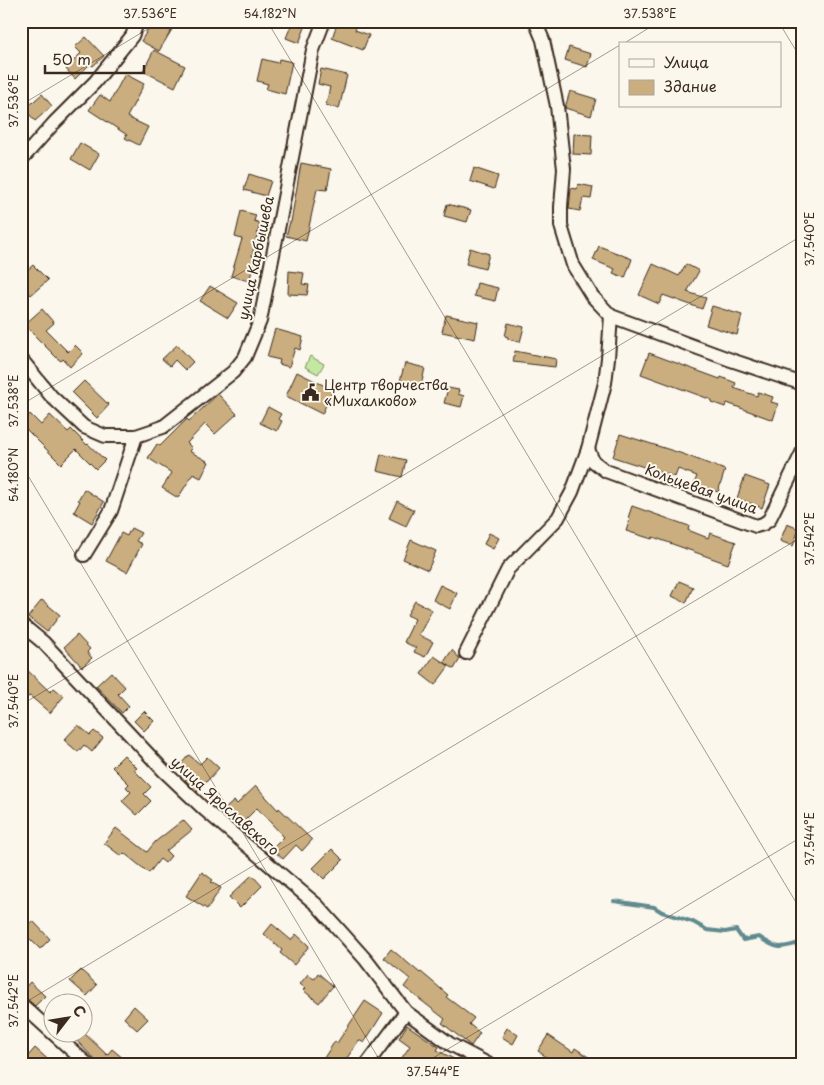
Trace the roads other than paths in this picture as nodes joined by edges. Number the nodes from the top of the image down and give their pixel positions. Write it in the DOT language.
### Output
graph roads {
  1 [pos="138,21"];
  2 [pos="324,21"];
  3 [pos="535,21"];
  4 [pos="21,160"];
  5 [pos="610,316"];
  6 [pos="21,359"];
  7 [pos="803,384"];
  8 [pos="136,436"];
  9 [pos="588,449"];
  10 [pos="803,451"];
  11 [pos="84,555"];
  12 [pos="21,624"];
  13 [pos="466,652"];
  14 [pos="21,1004"];
  15 [pos="406,1012"];
  16 [pos="87,1064"];
  17 [pos="367,1064"];
  18 [pos="488,1064"];
  1 -- 4 [label="street"];
  2 -- 8 [label="street, улица Карбышева"];
  3 -- 5 [label="street"];
  5 -- 7 [label="street"];
  5 -- 9 [label="street"];
  6 -- 8 [label="street, улица Карбышева"];
  8 -- 11 [label="street"];
  9 -- 10 [label="street, Кольцевая улица"];
  9 -- 13 [label="street"];
  12 -- 15 [label="street, улица Ярославского"];
  14 -- 16 [label="street"];
  15 -- 17 [label="street"];
  15 -- 18 [label="street, улица Ярославского"];
}
